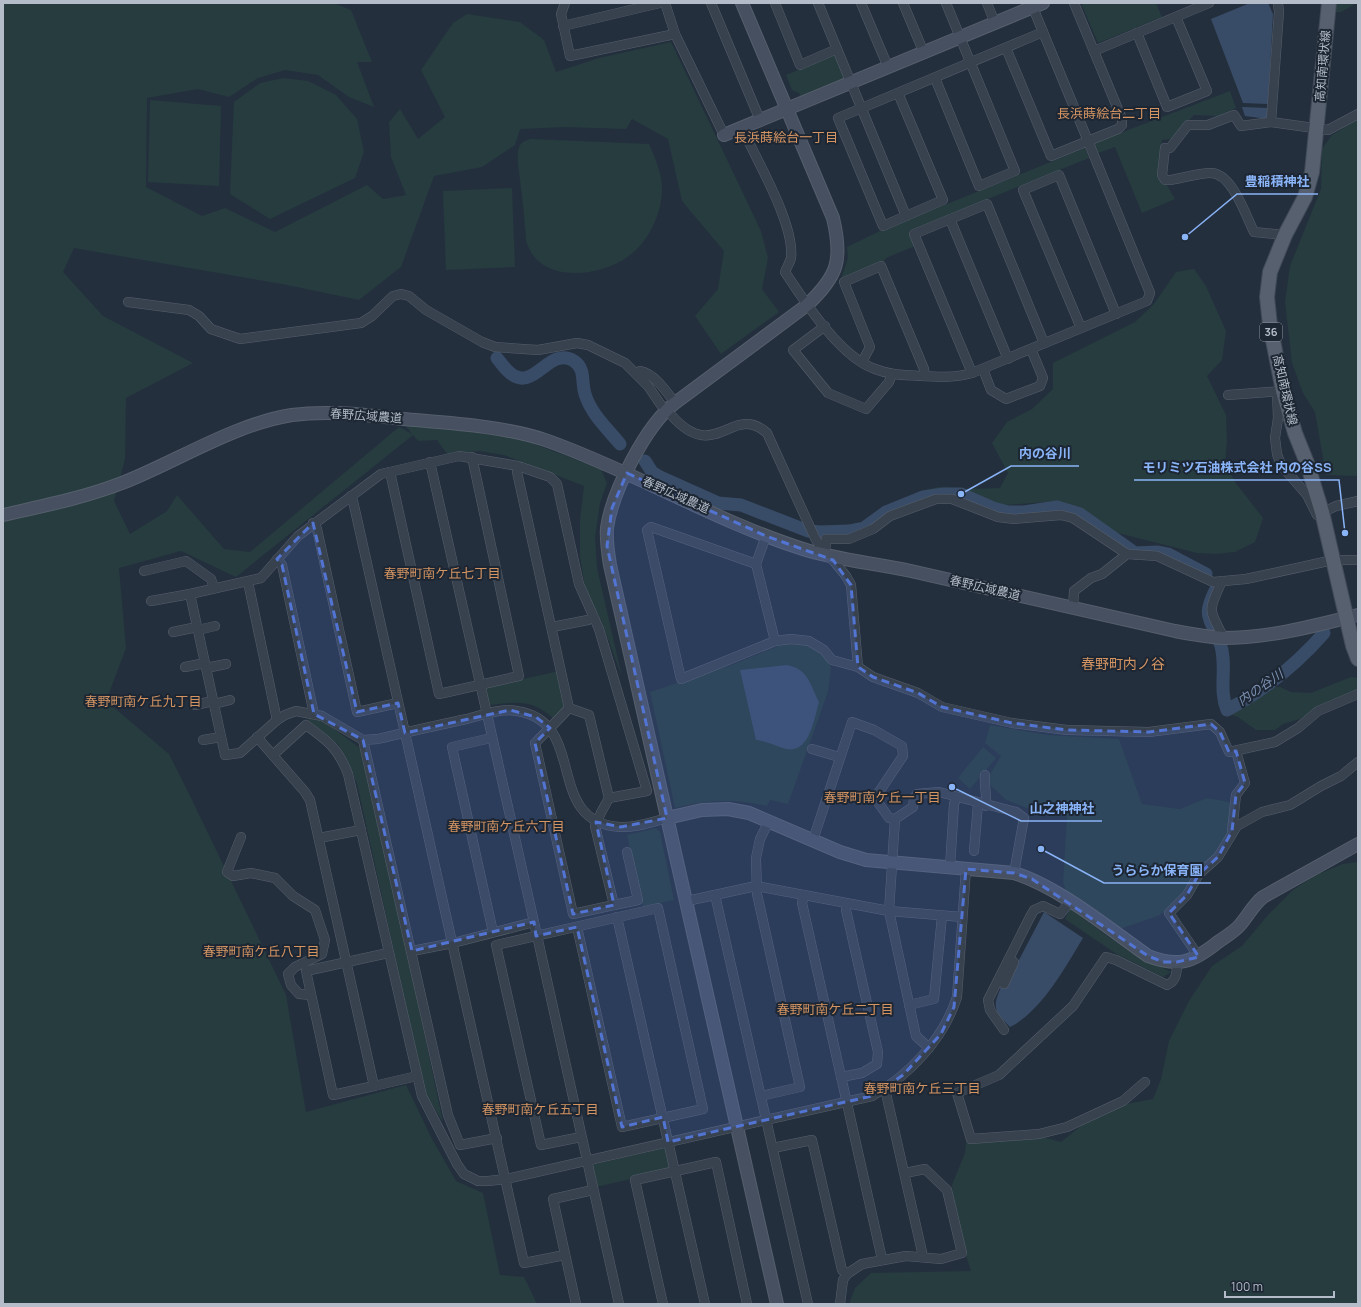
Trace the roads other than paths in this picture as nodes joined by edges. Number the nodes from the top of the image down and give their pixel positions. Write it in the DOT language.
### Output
graph roads {
  1 [pos="565,3"];
  2 [pos="660,3"];
  3 [pos="665,3"];
  4 [pos="711,3"];
  5 [pos="742,3"];
  6 [pos="775,3"];
  7 [pos="818,3"];
  8 [pos="861,3"];
  9 [pos="903,3"];
  10 [pos="946,3"];
  11 [pos="987,3"];
  12 [pos="1074,3"];
  13 [pos="1209,3"];
  14 [pos="1278,3"];
  15 [pos="1329,3"];
  16 [pos="1035,4"];
  17 [pos="1187,7"];
  18 [pos="1176,17"];
  19 [pos="995,23"];
  20 [pos="563,26"];
  21 [pos="1043,32"];
  22 [pos="1137,33"];
  23 [pos="675,34"];
  24 [pos="960,37"];
  25 [pos="1006,48"];
  26 [pos="837,50"];
  27 [pos="1094,51"];
  28 [pos="924,53"];
  29 [pos="970,62"];
  30 [pos="888,67"];
  31 [pos="935,78"];
  32 [pos="850,83"];
  33 [pos="898,93"];
  34 [pos="861,108"];
  35 [pos="786,111"];
  36 [pos="1358,114"];
  37 [pos="760,120"];
  38 [pos="1271,122"];
  39 [pos="742,128"];
  40 [pos="1318,129"];
  41 [pos="724,136"];
  42 [pos="1088,141"];
  43 [pos="906,216"];
  44 [pos="950,219"];
  45 [pos="1284,235"];
  46 [pos="128,302"];
  47 [pos="808,305"];
  48 [pos="1116,314"];
  49 [pos="825,326"];
  50 [pos="1081,328"];
  51 [pos="1044,343"];
  52 [pos="1031,349"];
  53 [pos="1008,359"];
  54 [pos="862,362"];
  55 [pos="983,369"];
  56 [pos="636,373"];
  57 [pos="972,373"];
  58 [pos="892,374"];
  59 [pos="924,376"];
  60 [pos="1280,391"];
  61 [pos="1228,395"];
  62 [pos="675,403"];
  63 [pos="660,404"];
  64 [pos="672,416"];
  65 [pos="472,457"];
  66 [pos="430,462"];
  67 [pos="518,466"];
  68 [pos="390,472"];
  69 [pos="627,473"];
  70 [pos="351,496"];
  71 [pos="1358,501"];
  72 [pos="1322,512"];
  73 [pos="3,515"];
  74 [pos="313,523"];
  75 [pos="766,536"];
  76 [pos="1127,554"];
  77 [pos="825,555"];
  78 [pos="278,559"];
  79 [pos="1333,560"];
  80 [pos="1358,560"];
  81 [pos="756,564"];
  82 [pos="144,571"];
  83 [pos="248,582"];
  84 [pos="1218,582"];
  85 [pos="214,588"];
  86 [pos="190,594"];
  87 [pos="151,601"];
  88 [pos="1074,608"];
  89 [pos="1353,616"];
  90 [pos="593,617"];
  91 [pos="215,626"];
  92 [pos="552,627"];
  93 [pos="198,628"];
  94 [pos="173,632"];
  95 [pos="1224,638"];
  96 [pos="775,641"];
  97 [pos="1358,660"];
  98 [pos="226,664"];
  99 [pos="206,666"];
  100 [pos="185,667"];
  101 [pos="858,667"];
  102 [pos="480,685"];
  103 [pos="1358,694"];
  104 [pos="230,700"];
  105 [pos="214,703"];
  106 [pos="398,703"];
  107 [pos="195,705"];
  108 [pos="569,708"];
  109 [pos="314,714"];
  110 [pos="486,714"];
  111 [pos="277,720"];
  112 [pos="550,728"];
  113 [pos="405,733"];
  114 [pos="221,737"];
  115 [pos="258,737"];
  116 [pos="491,738"];
  117 [pos="203,740"];
  118 [pos="363,740"];
  119 [pos="812,749"];
  120 [pos="1236,750"];
  121 [pos="273,755"];
  122 [pos="839,757"];
  123 [pos="1358,762"];
  124 [pos="985,775"];
  125 [pos="957,797"];
  126 [pos="609,798"];
  127 [pos="982,805"];
  128 [pos="668,818"];
  129 [pos="895,819"];
  130 [pos="769,821"];
  131 [pos="596,822"];
  132 [pos="361,830"];
  133 [pos="1232,831"];
  134 [pos="241,837"];
  135 [pos="319,838"];
  136 [pos="813,840"];
  137 [pos="1358,844"];
  138 [pos="974,851"];
  139 [pos="627,852"];
  140 [pos="892,863"];
  141 [pos="950,867"];
  142 [pos="966,868"];
  143 [pos="1014,873"];
  144 [pos="756,886"];
  145 [pos="715,895"];
  146 [pos="804,895"];
  147 [pos="687,901"];
  148 [pos="1070,902"];
  149 [pos="846,904"];
  150 [pos="614,905"];
  151 [pos="889,911"];
  152 [pos="942,916"];
  153 [pos="617,917"];
  154 [pos="1030,917"];
  155 [pos="962,918"];
  156 [pos="534,922"];
  157 [pos="577,927"];
  158 [pos="493,932"];
  159 [pos="536,936"];
  160 [pos="454,943"];
  161 [pos="412,951"];
  162 [pos="388,953"];
  163 [pos="1199,957"];
  164 [pos="346,962"];
  165 [pos="1177,962"];
  166 [pos="1004,984"];
  167 [pos="311,995"];
  168 [pos="909,1005"];
  169 [pos="1004,1030"];
  170 [pos="929,1048"];
  171 [pos="417,1076"];
  172 [pos="841,1077"];
  173 [pos="1145,1082"];
  174 [pos="374,1086"];
  175 [pos="885,1089"];
  176 [pos="761,1096"];
  177 [pos="846,1101"];
  178 [pos="663,1117"];
  179 [pos="766,1120"];
  180 [pos="737,1126"];
  181 [pos="581,1137"];
  182 [pos="497,1138"];
  183 [pos="668,1142"];
  184 [pos="773,1148"];
  185 [pos="587,1160"];
  186 [pos="674,1171"];
  187 [pos="905,1173"];
  188 [pos="506,1179"];
  189 [pos="593,1190"];
  190 [pos="565,1254"];
  191 [pos="921,1257"];
  192 [pos="882,1259"];
  193 [pos="847,1274"];
  194 [pos="576,1304"];
  195 [pos="619,1304"];
  196 [pos="663,1304"];
  197 [pos="705,1304"];
  198 [pos="747,1304"];
  199 [pos="777,1304"];
  200 [pos="808,1304"];
  201 [pos="840,1304"];
  1 -- 20 [label="street"];
  2 -- 20 [label="street"];
  3 -- 23 [label="street"];
  4 -- 37 [label="street"];
  5 -- 35 [label="street"];
  6 -- 26 [label="street"];
  7 -- 26 [label="street"];
  8 -- 30 [label="street"];
  9 -- 28 [label="street"];
  10 -- 24 [label="street"];
  11 -- 19 [label="street"];
  12 -- 27 [label="street"];
  13 -- 17 [label="street"];
  14 -- 38 [label="street"];
  15 -- 40 [label="main road, 高知南環状線 / 36"];
  16 -- 19 [label="street"];
  16 -- 21 [label="street"];
  17 -- 18 [label="street"];
  18 -- 22 [label="street"];
  18 -- 22 [label="street"];
  19 -- 24 [label="street"];
  20 -- 23 [label="street"];
  21 -- 25 [label="street"];
  21 -- 42 [label="street"];
  22 -- 27 [label="street"];
  23 -- 41 [label="street"];
  24 -- 28 [label="street"];
  24 -- 29 [label="street"];
  25 -- 29 [label="street"];
  25 -- 42 [label="street"];
  26 -- 32 [label="street"];
  27 -- 42 [label="street"];
  28 -- 30 [label="street"];
  29 -- 31 [label="street"];
  29 -- 31 [label="street"];
  30 -- 32 [label="street"];
  31 -- 33 [label="street"];
  32 -- 34 [label="street"];
  32 -- 35 [label="street"];
  33 -- 34 [label="street"];
  33 -- 43 [label="street"];
  34 -- 43 [label="street"];
  34 -- 43 [label="street"];
  35 -- 37 [label="street"];
  35 -- 47 [label="street"];
  36 -- 40 [label="street"];
  37 -- 39 [label="street"];
  38 -- 40 [label="street"];
  38 -- 45 [label="street"];
  39 -- 41 [label="street"];
  39 -- 47 [label="street"];
  40 -- 45 [label="main road, 高知南環状線 / 36"];
  42 -- 48 [label="street"];
  44 -- 51 [label="street"];
  44 -- 53 [label="street"];
  44 -- 57 [label="street"];
  45 -- 60 [label="main road, 高知南環状線 / 36"];
  46 -- 56 [label="street"];
  47 -- 49 [label="street"];
  47 -- 62 [label="street"];
  48 -- 50 [label="street"];
  48 -- 50 [label="street"];
  49 -- 54 [label="street"];
  49 -- 58 [label="street"];
  50 -- 51 [label="street"];
  51 -- 52 [label="street"];
  52 -- 53 [label="street"];
  52 -- 55 [label="street"];
  53 -- 55 [label="street"];
  54 -- 58 [label="street"];
  54 -- 59 [label="street"];
  55 -- 57 [label="street"];
  56 -- 62 [label="street"];
  56 -- 63 [label="street"];
  57 -- 59 [label="street"];
  58 -- 59 [label="street"];
  60 -- 61 [label="street"];
  60 -- 72 [label="main road, 高知南環状線 / 36"];
  60 -- 72 [label="street"];
  62 -- 69 [label="street"];
  64 -- 77 [label="street"];
  65 -- 66 [label="street"];
  65 -- 67 [label="street"];
  65 -- 102 [label="street"];
  66 -- 68 [label="street"];
  66 -- 102 [label="street"];
  67 -- 90 [label="street"];
  67 -- 92 [label="street"];
  68 -- 70 [label="street"];
  68 -- 102 [label="street"];
  69 -- 73 [label="street, 春野広域農道"];
  69 -- 75 [label="street, 春野広域農道"];
  69 -- 128 [label="street"];
  70 -- 74 [label="street"];
  70 -- 106 [label="street"];
  71 -- 72 [label="street"];
  72 -- 79 [label="main road, 高知南環状線 / 36"];
  74 -- 78 [label="street"];
  74 -- 106 [label="street"];
  75 -- 77 [label="street, 春野広域農道"];
  75 -- 81 [label="street"];
  76 -- 77 [label="street"];
  76 -- 84 [label="street"];
  76 -- 88 [label="street"];
  77 -- 88 [label="street, 春野広域農道"];
  77 -- 101 [label="street"];
  78 -- 83 [label="street"];
  78 -- 109 [label="street"];
  79 -- 80 [label="street"];
  79 -- 84 [label="street"];
  79 -- 89 [label="main road, 高知南環状線 / 36"];
  81 -- 96 [label="street"];
  81 -- 96 [label="street"];
  82 -- 85 [label="street"];
  83 -- 85 [label="street"];
  83 -- 111 [label="street"];
  84 -- 95 [label="street"];
  85 -- 86 [label="street"];
  86 -- 87 [label="street"];
  86 -- 93 [label="street"];
  88 -- 95 [label="street, 春野広域農道"];
  89 -- 95 [label="street, 春野広域農道"];
  89 -- 97 [label="main road, 高知南環状線 / 36"];
  90 -- 92 [label="street"];
  90 -- 126 [label="street"];
  91 -- 93 [label="street"];
  92 -- 108 [label="street"];
  93 -- 94 [label="street"];
  93 -- 99 [label="street"];
  96 -- 101 [label="street"];
  98 -- 99 [label="street"];
  99 -- 100 [label="street"];
  99 -- 105 [label="street"];
  101 -- 120 [label="street"];
  102 -- 110 [label="street"];
  103 -- 120 [label="street"];
  104 -- 105 [label="street"];
  105 -- 107 [label="street"];
  105 -- 114 [label="street"];
  106 -- 113 [label="street"];
  108 -- 112 [label="street"];
  108 -- 126 [label="street"];
  109 -- 111 [label="street"];
  109 -- 118 [label="street"];
  110 -- 112 [label="street"];
  110 -- 113 [label="street"];
  110 -- 116 [label="street"];
  111 -- 115 [label="street"];
  112 -- 131 [label="street"];
  112 -- 150 [label="street"];
  113 -- 118 [label="street"];
  113 -- 160 [label="street"];
  114 -- 115 [label="street"];
  114 -- 117 [label="street"];
  115 -- 121 [label="street"];
  116 -- 156 [label="street"];
  116 -- 158 [label="street"];
  118 -- 161 [label="street"];
  119 -- 122 [label="street"];
  120 -- 133 [label="street"];
  121 -- 132 [label="street"];
  121 -- 135 [label="street"];
  122 -- 129 [label="street"];
  122 -- 136 [label="street"];
  123 -- 133 [label="street"];
  124 -- 127 [label="street"];
  125 -- 127 [label="street"];
  125 -- 129 [label="street"];
  125 -- 141 [label="street"];
  126 -- 131 [label="street"];
  127 -- 138 [label="street"];
  127 -- 143 [label="street"];
  128 -- 130 [label="street"];
  128 -- 131 [label="street"];
  128 -- 147 [label="street"];
  129 -- 140 [label="street"];
  130 -- 136 [label="street"];
  130 -- 144 [label="street"];
  131 -- 150 [label="street"];
  132 -- 135 [label="street"];
  132 -- 162 [label="street"];
  133 -- 163 [label="street"];
  134 -- 167 [label="street"];
  135 -- 164 [label="street"];
  136 -- 140 [label="street"];
  137 -- 163 [label="street"];
  139 -- 150 [label="street"];
  140 -- 141 [label="street"];
  140 -- 151 [label="street"];
  141 -- 142 [label="street"];
  142 -- 143 [label="street"];
  142 -- 155 [label="street"];
  143 -- 148 [label="street"];
  144 -- 145 [label="street"];
  144 -- 146 [label="street"];
  144 -- 176 [label="street"];
  145 -- 147 [label="street"];
  145 -- 176 [label="street"];
  146 -- 149 [label="street"];
  146 -- 172 [label="street"];
  147 -- 180 [label="street"];
  148 -- 154 [label="street"];
  148 -- 165 [label="street"];
  149 -- 151 [label="street"];
  149 -- 172 [label="street"];
  151 -- 152 [label="street"];
  151 -- 168 [label="street"];
  152 -- 155 [label="street"];
  152 -- 168 [label="street"];
  153 -- 157 [label="street"];
  153 -- 178 [label="street"];
  153 -- 178 [label="street"];
  154 -- 166 [label="street"];
  154 -- 169 [label="street"];
  155 -- 170 [label="street"];
  156 -- 158 [label="street"];
  156 -- 159 [label="street"];
  157 -- 159 [label="street"];
  157 -- 178 [label="street"];
  158 -- 160 [label="street"];
  159 -- 181 [label="street"];
  159 -- 181 [label="street"];
  160 -- 161 [label="street"];
  160 -- 182 [label="street"];
  161 -- 182 [label="street"];
  162 -- 164 [label="street"];
  162 -- 171 [label="street"];
  163 -- 165 [label="street"];
  164 -- 167 [label="street"];
  164 -- 174 [label="street"];
  165 -- 173 [label="street"];
  167 -- 174 [label="street"];
  168 -- 170 [label="street"];
  170 -- 175 [label="street"];
  171 -- 174 [label="street"];
  171 -- 188 [label="street"];
  172 -- 177 [label="street"];
  175 -- 177 [label="street"];
  175 -- 187 [label="street"];
  176 -- 179 [label="street"];
  177 -- 179 [label="street"];
  177 -- 192 [label="street"];
  178 -- 183 [label="street"];
  179 -- 180 [label="street"];
  179 -- 184 [label="street"];
  180 -- 183 [label="street"];
  180 -- 199 [label="street"];
  181 -- 185 [label="street"];
  182 -- 188 [label="street"];
  183 -- 185 [label="street"];
  183 -- 186 [label="street"];
  184 -- 193 [label="street"];
  184 -- 200 [label="street"];
  185 -- 188 [label="street"];
  185 -- 189 [label="street"];
  186 -- 196 [label="street"];
  186 -- 197 [label="street"];
  186 -- 198 [label="street"];
  187 -- 191 [label="street"];
  187 -- 191 [label="street"];
  188 -- 190 [label="street"];
  189 -- 190 [label="street"];
  189 -- 195 [label="street"];
  190 -- 194 [label="street"];
  191 -- 192 [label="street"];
  192 -- 193 [label="street"];
  193 -- 201 [label="street"];
}
